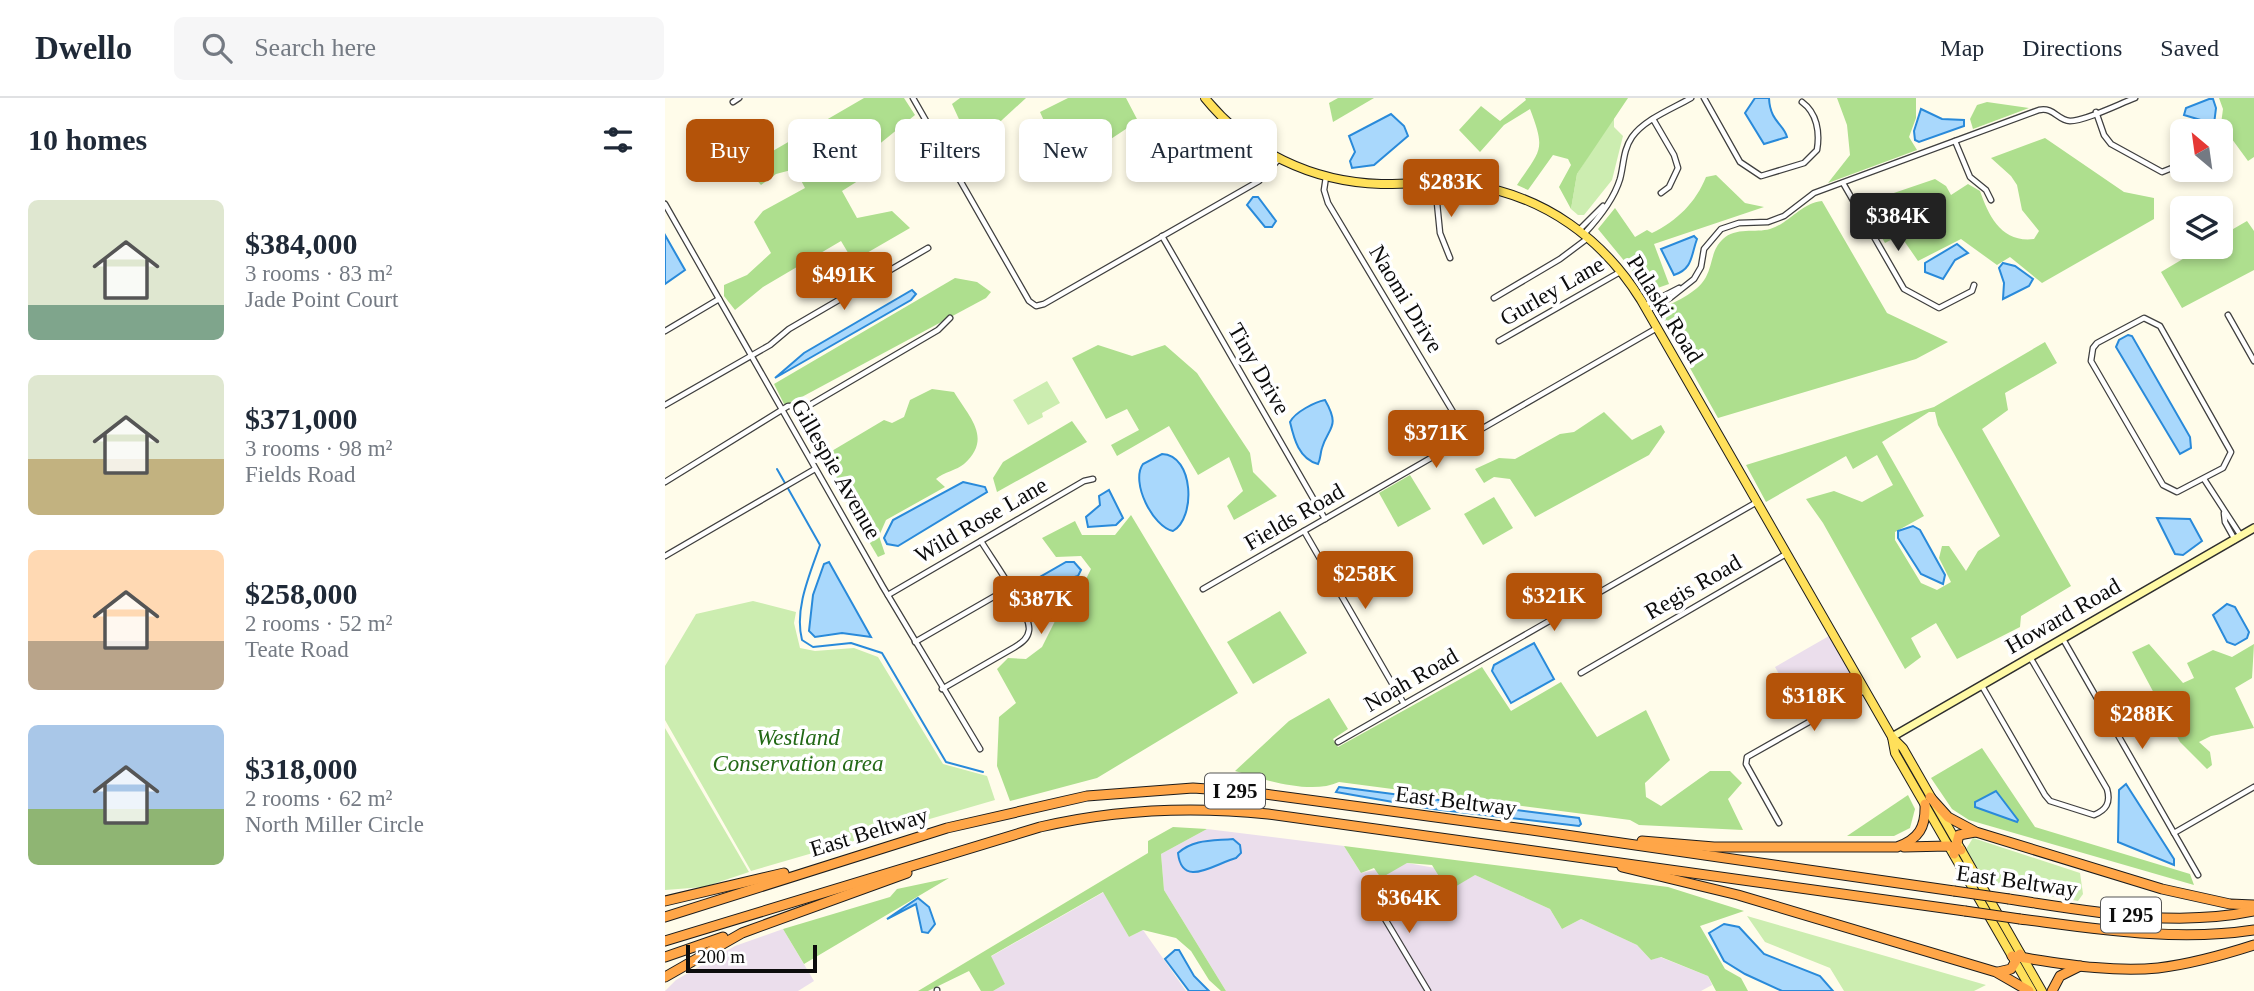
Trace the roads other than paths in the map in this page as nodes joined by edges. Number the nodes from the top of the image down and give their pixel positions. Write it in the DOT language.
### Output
graph roads {
  1 [pos="739,98"];
  2 [pos="913,98"];
  3 [pos="1205,98"];
  4 [pos="1691,98"];
  5 [pos="1704,98"];
  6 [pos="2135,98"];
  7 [pos="733,102"];
  8 [pos="1802,102"];
  9 [pos="2096,112"];
  10 [pos="1653,119"];
  11 [pos="1955,141"];
  12 [pos="1279,159"];
  13 [pos="2170,169"];
  14 [pos="1327,177"];
  15 [pos="1435,183"];
  16 [pos="1843,183"];
  17 [pos="1661,193"];
  18 [pos="1991,200"];
  19 [pos="665,204"];
  20 [pos="1584,233"];
  21 [pos="1162,236"];
  22 [pos="928,248"];
  23 [pos="1450,258"];
  24 [pos="1621,271"];
  25 [pos="1974,285"];
  26 [pos="1494,298"];
  27 [pos="719,299"];
  28 [pos="1646,308"];
  29 [pos="2228,315"];
  30 [pos="950,318"];
  31 [pos="1657,328"];
  32 [pos="665,331"];
  33 [pos="1499,341"];
  34 [pos="751,355"];
  35 [pos="2254,361"];
  36 [pos="665,405"];
  37 [pos="782,410"];
  38 [pos="1468,437"];
  39 [pos="815,469"];
  40 [pos="1093,479"];
  41 [pos="2204,479"];
  42 [pos="665,482"];
  43 [pos="1757,502"];
  44 [pos="1325,519"];
  45 [pos="2254,528"];
  46 [pos="1304,531"];
  47 [pos="2238,538"];
  48 [pos="981,541"];
  49 [pos="1787,554"];
  50 [pos="665,556"];
  51 [pos="1009,587"];
  52 [pos="1203,589"];
  53 [pos="888,595"];
  54 [pos="2063,638"];
  55 [pos="915,642"];
  56 [pos="2030,657"];
  57 [pos="1581,673"];
  58 [pos="1982,685"];
  59 [pos="942,688"];
  60 [pos="1865,691"];
  61 [pos="1404,704"];
  62 [pos="1892,737"];
  63 [pos="1338,743"];
  64 [pos="980,749"];
  65 [pos="2254,787"];
  66 [pos="1928,800"];
  67 [pos="1779,823"];
  68 [pos="947,828"];
  69 [pos="1524,829"];
  70 [pos="1976,832"];
  71 [pos="2174,833"];
  72 [pos="980,844"];
  73 [pos="1897,847"];
  74 [pos="1955,847"];
  75 [pos="1569,854"];
  76 [pos="2198,875"];
  77 [pos="1369,885"];
  78 [pos="665,901"];
  79 [pos="2254,905"];
  80 [pos="2254,911"];
  81 [pos="665,916"];
  82 [pos="782,917"];
  83 [pos="2254,930"];
  84 [pos="665,941"];
  85 [pos="2254,945"];
  86 [pos="665,957"];
  87 [pos="2018,957"];
  88 [pos="2083,965"];
  89 [pos="1996,972"];
  90 [pos="665,977"];
  91 [pos="1428,991"];
  92 [pos="2031,991"];
  93 [pos="2042,991"];
  94 [pos="2052,991"];
  1 -- 7 [label="street"];
  2 -- 21 [label="street"];
  3 -- 12 [label="main road, Pulaski Road"];
  4 -- 10 [label="street"];
  5 -- 8 [label="street"];
  6 -- 9 [label="street"];
  9 -- 11 [label="street"];
  9 -- 13 [label="street"];
  10 -- 17 [label="street"];
  10 -- 20 [label="street"];
  11 -- 16 [label="street"];
  11 -- 18 [label="street"];
  12 -- 14 [label="main road, Pulaski Road"];
  12 -- 21 [label="street"];
  14 -- 15 [label="main road, Pulaski Road"];
  14 -- 38 [label="street, Naomi Drive"];
  15 -- 20 [label="main road, Pulaski Road"];
  15 -- 23 [label="street"];
  16 -- 25 [label="street"];
  16 -- 28 [label="street"];
  19 -- 27 [label="street, Gillespie Avenue"];
  20 -- 24 [label="main road, Pulaski Road"];
  20 -- 26 [label="street"];
  21 -- 44 [label="street, Tiny Drive"];
  22 -- 34 [label="street"];
  24 -- 28 [label="main road, Pulaski Road"];
  24 -- 33 [label="street, Gurley Lane"];
  27 -- 32 [label="street"];
  27 -- 34 [label="street, Gillespie Avenue"];
  28 -- 31 [label="main road, Pulaski Road"];
  29 -- 35 [label="street"];
  30 -- 37 [label="street"];
  31 -- 38 [label="street, Fields Road"];
  31 -- 43 [label="main road, Pulaski Road"];
  34 -- 36 [label="street"];
  34 -- 37 [label="street, Gillespie Avenue"];
  37 -- 39 [label="street, Gillespie Avenue"];
  37 -- 42 [label="street"];
  38 -- 44 [label="street, Fields Road"];
  39 -- 50 [label="street"];
  39 -- 53 [label="street, Gillespie Avenue"];
  40 -- 48 [label="street, Wild Rose Lane"];
  41 -- 41 [label="street"];
  41 -- 47 [label="street"];
  43 -- 49 [label="main road, Pulaski Road"];
  43 -- 61 [label="street, Noah Road"];
  44 -- 46 [label="street, Fields Road"];
  45 -- 47 [label="street, Howard Road"];
  46 -- 52 [label="street, Fields Road"];
  46 -- 61 [label="street"];
  47 -- 54 [label="street, Howard Road"];
  48 -- 51 [label="street"];
  48 -- 53 [label="street, Wild Rose Lane"];
  49 -- 57 [label="street, Regis Road"];
  49 -- 60 [label="main road, Pulaski Road"];
  51 -- 55 [label="street"];
  51 -- 59 [label="street"];
  53 -- 55 [label="street, Gillespie Avenue"];
  54 -- 56 [label="street, Howard Road"];
  54 -- 71 [label="street"];
  55 -- 59 [label="street, Gillespie Avenue"];
  56 -- 58 [label="street, Howard Road"];
  56 -- 58 [label="street"];
  58 -- 62 [label="street, Howard Road"];
  59 -- 64 [label="street, Gillespie Avenue"];
  60 -- 62 [label="main road, Pulaski Road"];
  60 -- 67 [label="street"];
  61 -- 63 [label="street, Noah Road"];
  62 -- 66 [label="main road, Pulaski Road"];
  65 -- 71 [label="street"];
  66 -- 70 [label="highway"];
  66 -- 73 [label="highway"];
  66 -- 74 [label="main road, Pulaski Road"];
  68 -- 69 [label="highway, East Beltway / I 295"];
  68 -- 78 [label="highway"];
  68 -- 81 [label="highway, East Beltway / I 295"];
  69 -- 73 [label="highway"];
  69 -- 80 [label="highway, East Beltway / I 295, bridge"];
  70 -- 74 [label="highway"];
  70 -- 79 [label="highway"];
  71 -- 76 [label="street"];
  72 -- 75 [label="highway, East Beltway / I 295"];
  72 -- 82 [label="highway"];
  72 -- 84 [label="highway, East Beltway / I 295"];
  73 -- 74 [label="highway"];
  74 -- 87 [label="main road, Pulaski Road"];
  75 -- 83 [label="highway, East Beltway / I 295, bridge"];
  75 -- 89 [label="highway"];
  77 -- 91 [label="street"];
  82 -- 86 [label="highway"];
  82 -- 90 [label="highway"];
  85 -- 88 [label="highway"];
  87 -- 88 [label="highway"];
  87 -- 89 [label="highway"];
  87 -- 92 [label="main road, Pulaski Road"];
  87 -- 93 [label="main road, Pulaski Road"];
  88 -- 94 [label="highway"];
  89 -- 92 [label="highway"];
}
